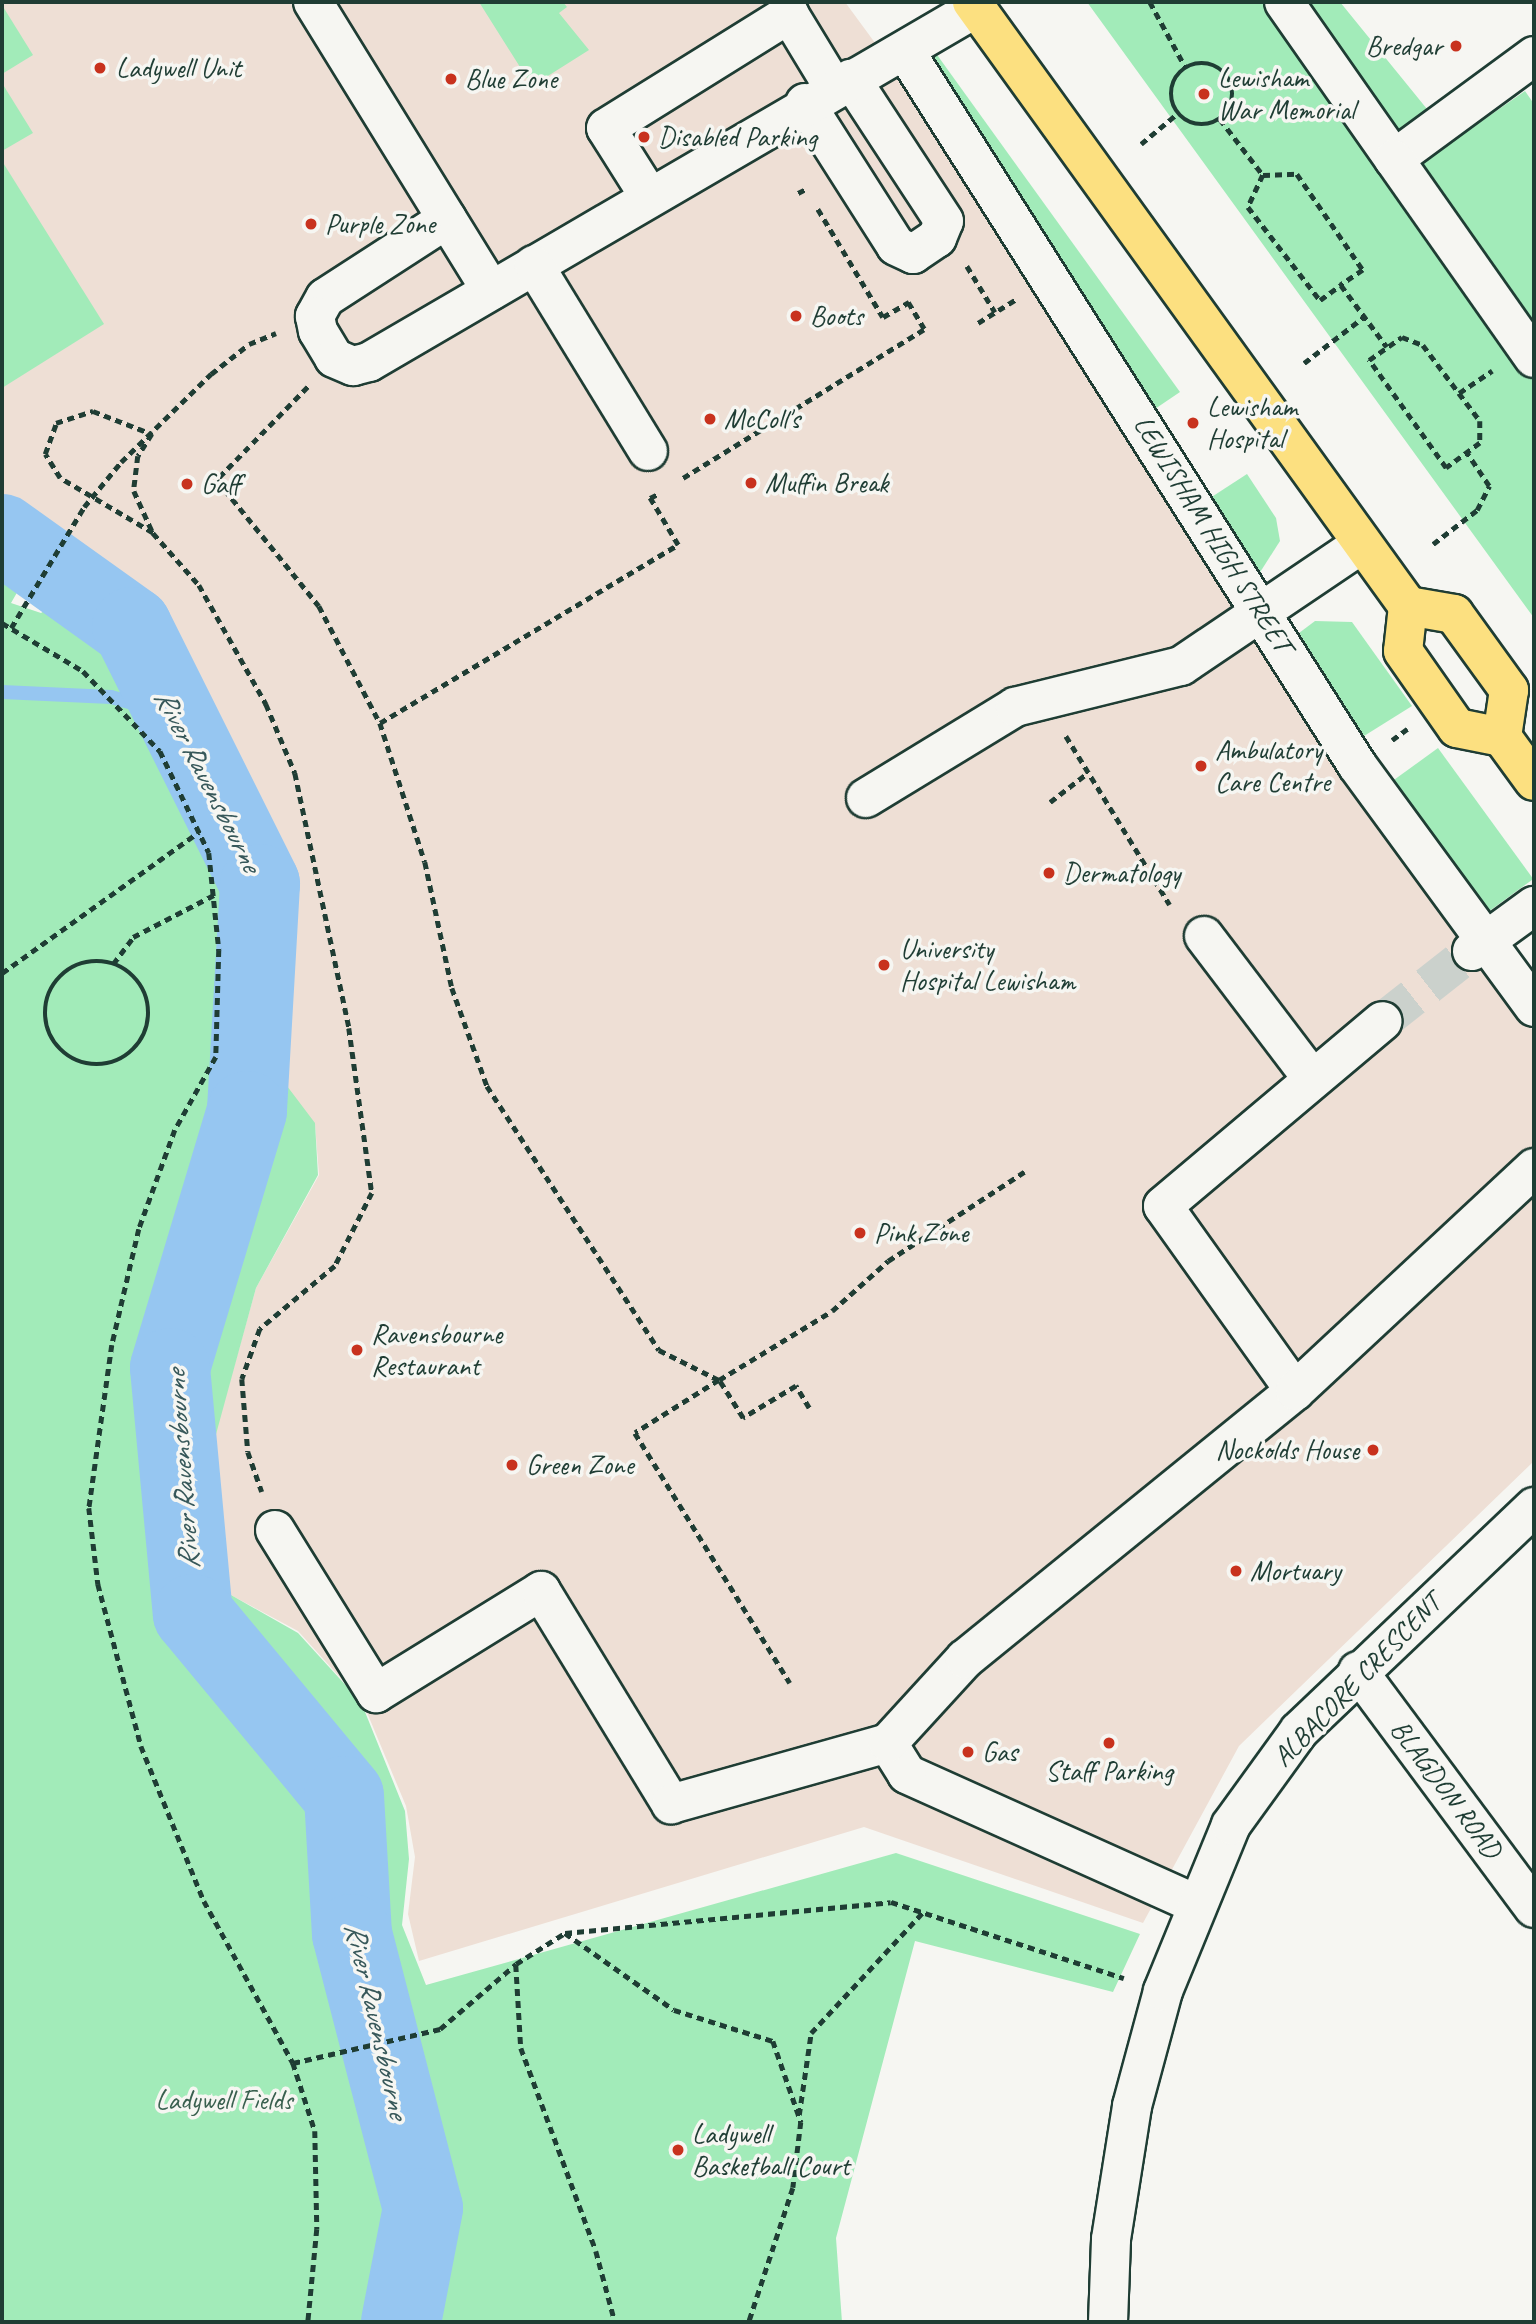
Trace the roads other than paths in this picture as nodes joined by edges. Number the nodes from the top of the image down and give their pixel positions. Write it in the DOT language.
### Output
graph roads {
  1 [pos="313,2"];
  2 [pos="974,5"];
  3 [pos="1294,5"];
  4 [pos="905,51"];
  5 [pos="1534,56"];
  6 [pos="830,90"];
  7 [pos="1394,159"];
  8 [pos="649,196"];
  9 [pos="447,219"];
  10 [pos="534,265"];
  11 [pos="491,290"];
  12 [pos="1532,350"];
  13 [pos="648,451"];
  14 [pos="1362,544"];
  15 [pos="1408,606"];
  16 [pos="1264,613"];
  17 [pos="1502,737"];
  18 [pos="1532,774"];
  19 [pos="866,798"];
  20 [pos="1534,906"];
  21 [pos="1204,936"];
  22 [pos="1479,946"];
  23 [pos="1534,1007"];
  24 [pos="1383,1021"];
  25 [pos="1311,1077"];
  26 [pos="1534,1168"];
  27 [pos="1295,1391"];
  28 [pos="1534,1507"];
  29 [pos="275,1530"];
  30 [pos="1358,1671"];
  31 [pos="888,1743"];
  32 [pos="1196,1904"];
  33 [pos="1534,1908"];
  34 [pos="1108,2322"];
  1 -- 9 [label="street"];
  2 -- 4 [label="street"];
  2 -- 14 [label="highway"];
  3 -- 7 [label="street"];
  4 -- 6 [label="street"];
  4 -- 16 [label="street, LEWISHAM HIGH STREET"];
  5 -- 7 [label="street"];
  6 -- 8 [label="street"];
  6 -- 8 [label="street"];
  7 -- 12 [label="street"];
  8 -- 10 [label="street"];
  9 -- 11 [label="street"];
  9 -- 11 [label="street"];
  10 -- 11 [label="street"];
  10 -- 13 [label="street"];
  14 -- 15 [label="highway"];
  14 -- 16 [label="street"];
  15 -- 17 [label="highway"];
  15 -- 17 [label="highway"];
  16 -- 19 [label="street"];
  16 -- 22 [label="street, LEWISHAM HIGH STREET"];
  17 -- 18 [label="highway"];
  20 -- 22 [label="street"];
  21 -- 25 [label="street"];
  22 -- 23 [label="street, LEWISHAM HIGH STREET"];
  24 -- 25 [label="street"];
  25 -- 27 [label="street"];
  26 -- 27 [label="street"];
  27 -- 31 [label="street"];
  28 -- 30 [label="street, ALBACORE CRESCENT"];
  29 -- 31 [label="street"];
  30 -- 32 [label="street, ALBACORE CRESCENT"];
  30 -- 33 [label="street, BLAGDON ROAD"];
  31 -- 32 [label="street"];
  32 -- 34 [label="street, ALBACORE CRESCENT"];
}
